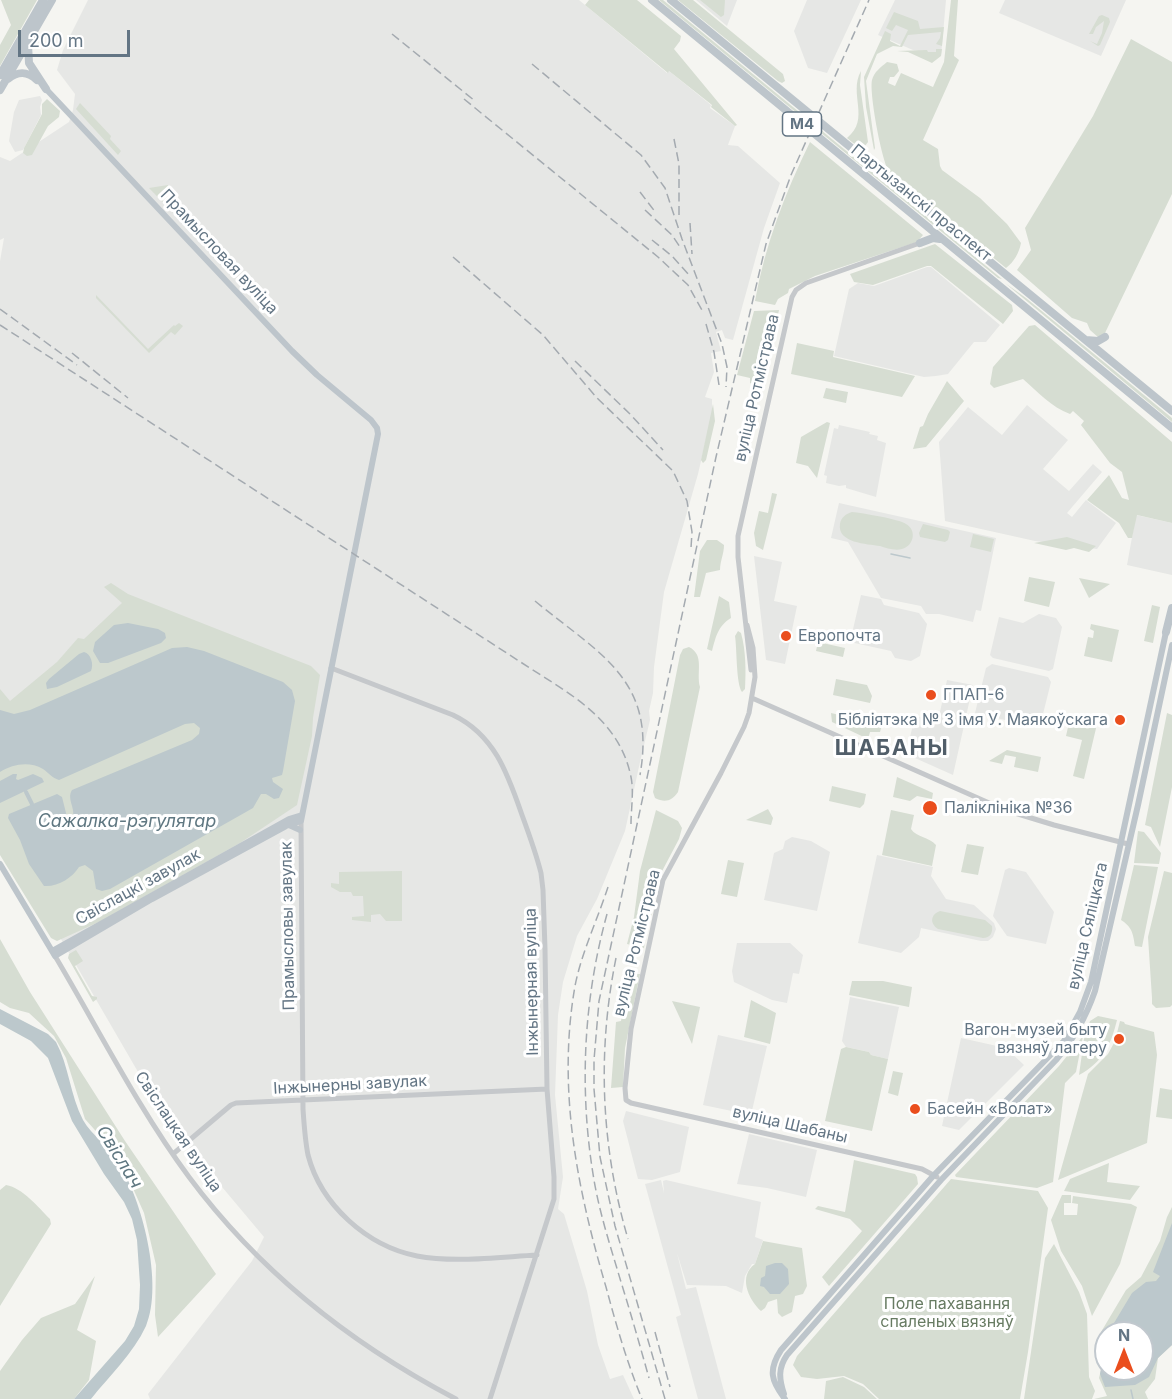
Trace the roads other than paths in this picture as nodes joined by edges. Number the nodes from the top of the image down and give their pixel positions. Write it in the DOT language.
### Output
graph roads {
  1 [pos="43,0"];
  2 [pos="52,0"];
  3 [pos="652,0"];
  4 [pos="670,0"];
  5 [pos="29,40"];
  6 [pos="1,82"];
  7 [pos="46,89"];
  8 [pos="922,222"];
  9 [pos="944,241"];
  10 [pos="920,243"];
  11 [pos="1006,276"];
  12 [pos="999,284"];
  13 [pos="1086,340"];
  14 [pos="1106,356"];
  15 [pos="1162,403"];
  16 [pos="1172,406"];
  17 [pos="1172,411"];
  18 [pos="377,428"];
  19 [pos="1172,428"];
  20 [pos="1172,608"];
  21 [pos="1172,617"];
  22 [pos="1166,632"];
  23 [pos="1172,645"];
  24 [pos="331,668"];
  25 [pos="752,698"];
  26 [pos="1155,706"];
  27 [pos="302,818"];
  28 [pos="288,825"];
  29 [pos="300,830"];
  30 [pos="1120,843"];
  31 [pos="1128,844"];
  32 [pos="0,864"];
  33 [pos="53,953"];
  34 [pos="547,1089"];
  35 [pos="303,1101"];
  36 [pos="631,1103"];
  37 [pos="173,1154"];
  38 [pos="934,1174"];
  39 [pos="941,1180"];
  40 [pos="537,1255"];
  41 [pos="807,1319"];
  42 [pos="813,1325"];
  43 [pos="456,1399"];
  44 [pos="490,1399"];
  45 [pos="785,1399"];
  1 -- 6 [label="highway"];
  2 -- 5 [label="highway"];
  3 -- 8 [label="highway, Партызанскі праспект / М4"];
  4 -- 11 [label="highway, Партызанскі праспект / М4"];
  5 -- 6 [label="highway"];
  5 -- 7 [label="highway"];
  6 -- 7 [label="highway"];
  7 -- 18 [label="main road, Прамысловая вуліца"];
  8 -- 9 [label="highway, Партызанскі праспект / М4"];
  8 -- 10 [label="highway"];
  9 -- 10 [label="highway"];
  9 -- 12 [label="highway, Партызанскі праспект / М4"];
  10 -- 25 [label="street, вуліца Ротмістрава"];
  11 -- 12 [label="highway"];
  11 -- 13 [label="highway, Партызанскі праспект / М4"];
  12 -- 19 [label="highway, Партызанскі праспект / М4"];
  13 -- 14 [label="highway, Партызанскі праспект / М4"];
  13 -- 14 [label="highway"];
  14 -- 15 [label="highway, Партызанскі праспект / М4"];
  15 -- 16 [label="highway"];
  15 -- 17 [label="highway, Партызанскі праспект / М4"];
  18 -- 24 [label="main road, Прамысловы завулак"];
  20 -- 22 [label="highway"];
  21 -- 22 [label="highway"];
  22 -- 26 [label="main road, вуліца Сяліцкага"];
  23 -- 26 [label="main road, вуліца Сяліцкага"];
  24 -- 27 [label="main road, Прамысловы завулак"];
  24 -- 34 [label="street, Інжынерная вуліца"];
  25 -- 30 [label="street"];
  25 -- 36 [label="street, вуліца Ротмістрава"];
  26 -- 30 [label="main road, вуліца Сяліцкага"];
  26 -- 31 [label="main road, вуліца Сяліцкага"];
  27 -- 28 [label="main road, Свіслацкі завулак"];
  27 -- 29 [label="street, Прамысловы завулак"];
  27 -- 33 [label="main road, Свіслацкі завулак"];
  28 -- 29 [label="main road"];
  28 -- 33 [label="main road, Свіслацкі завулак"];
  29 -- 35 [label="street, Прамысловы завулак"];
  30 -- 31 [label="street"];
  30 -- 38 [label="main road, вуліца Сяліцкага"];
  31 -- 39 [label="main road, вуліца Сяліцкага"];
  32 -- 33 [label="main road, Свіслацкая вуліца"];
  33 -- 37 [label="street, Свіслацкая вуліца"];
  34 -- 35 [label="street, Інжынерны завулак"];
  34 -- 40 [label="street, Інжынерная вуліца"];
  35 -- 37 [label="street, Інжынерны завулак"];
  35 -- 40 [label="street, Прамысловы завулак"];
  36 -- 38 [label="street, вуліца Шабаны"];
  37 -- 43 [label="street, Свіслацкая вуліца"];
  38 -- 39 [label="street, вуліца Шабаны"];
  38 -- 41 [label="main road, вуліца Сяліцкага"];
  39 -- 42 [label="main road, вуліца Сяліцкага"];
  40 -- 44 [label="street, Інжынерная вуліца"];
  41 -- 42 [label="main road"];
  41 -- 45 [label="main road, вуліца Сяліцкага"];
  42 -- 45 [label="main road, вуліца Сяліцкага"];
}
